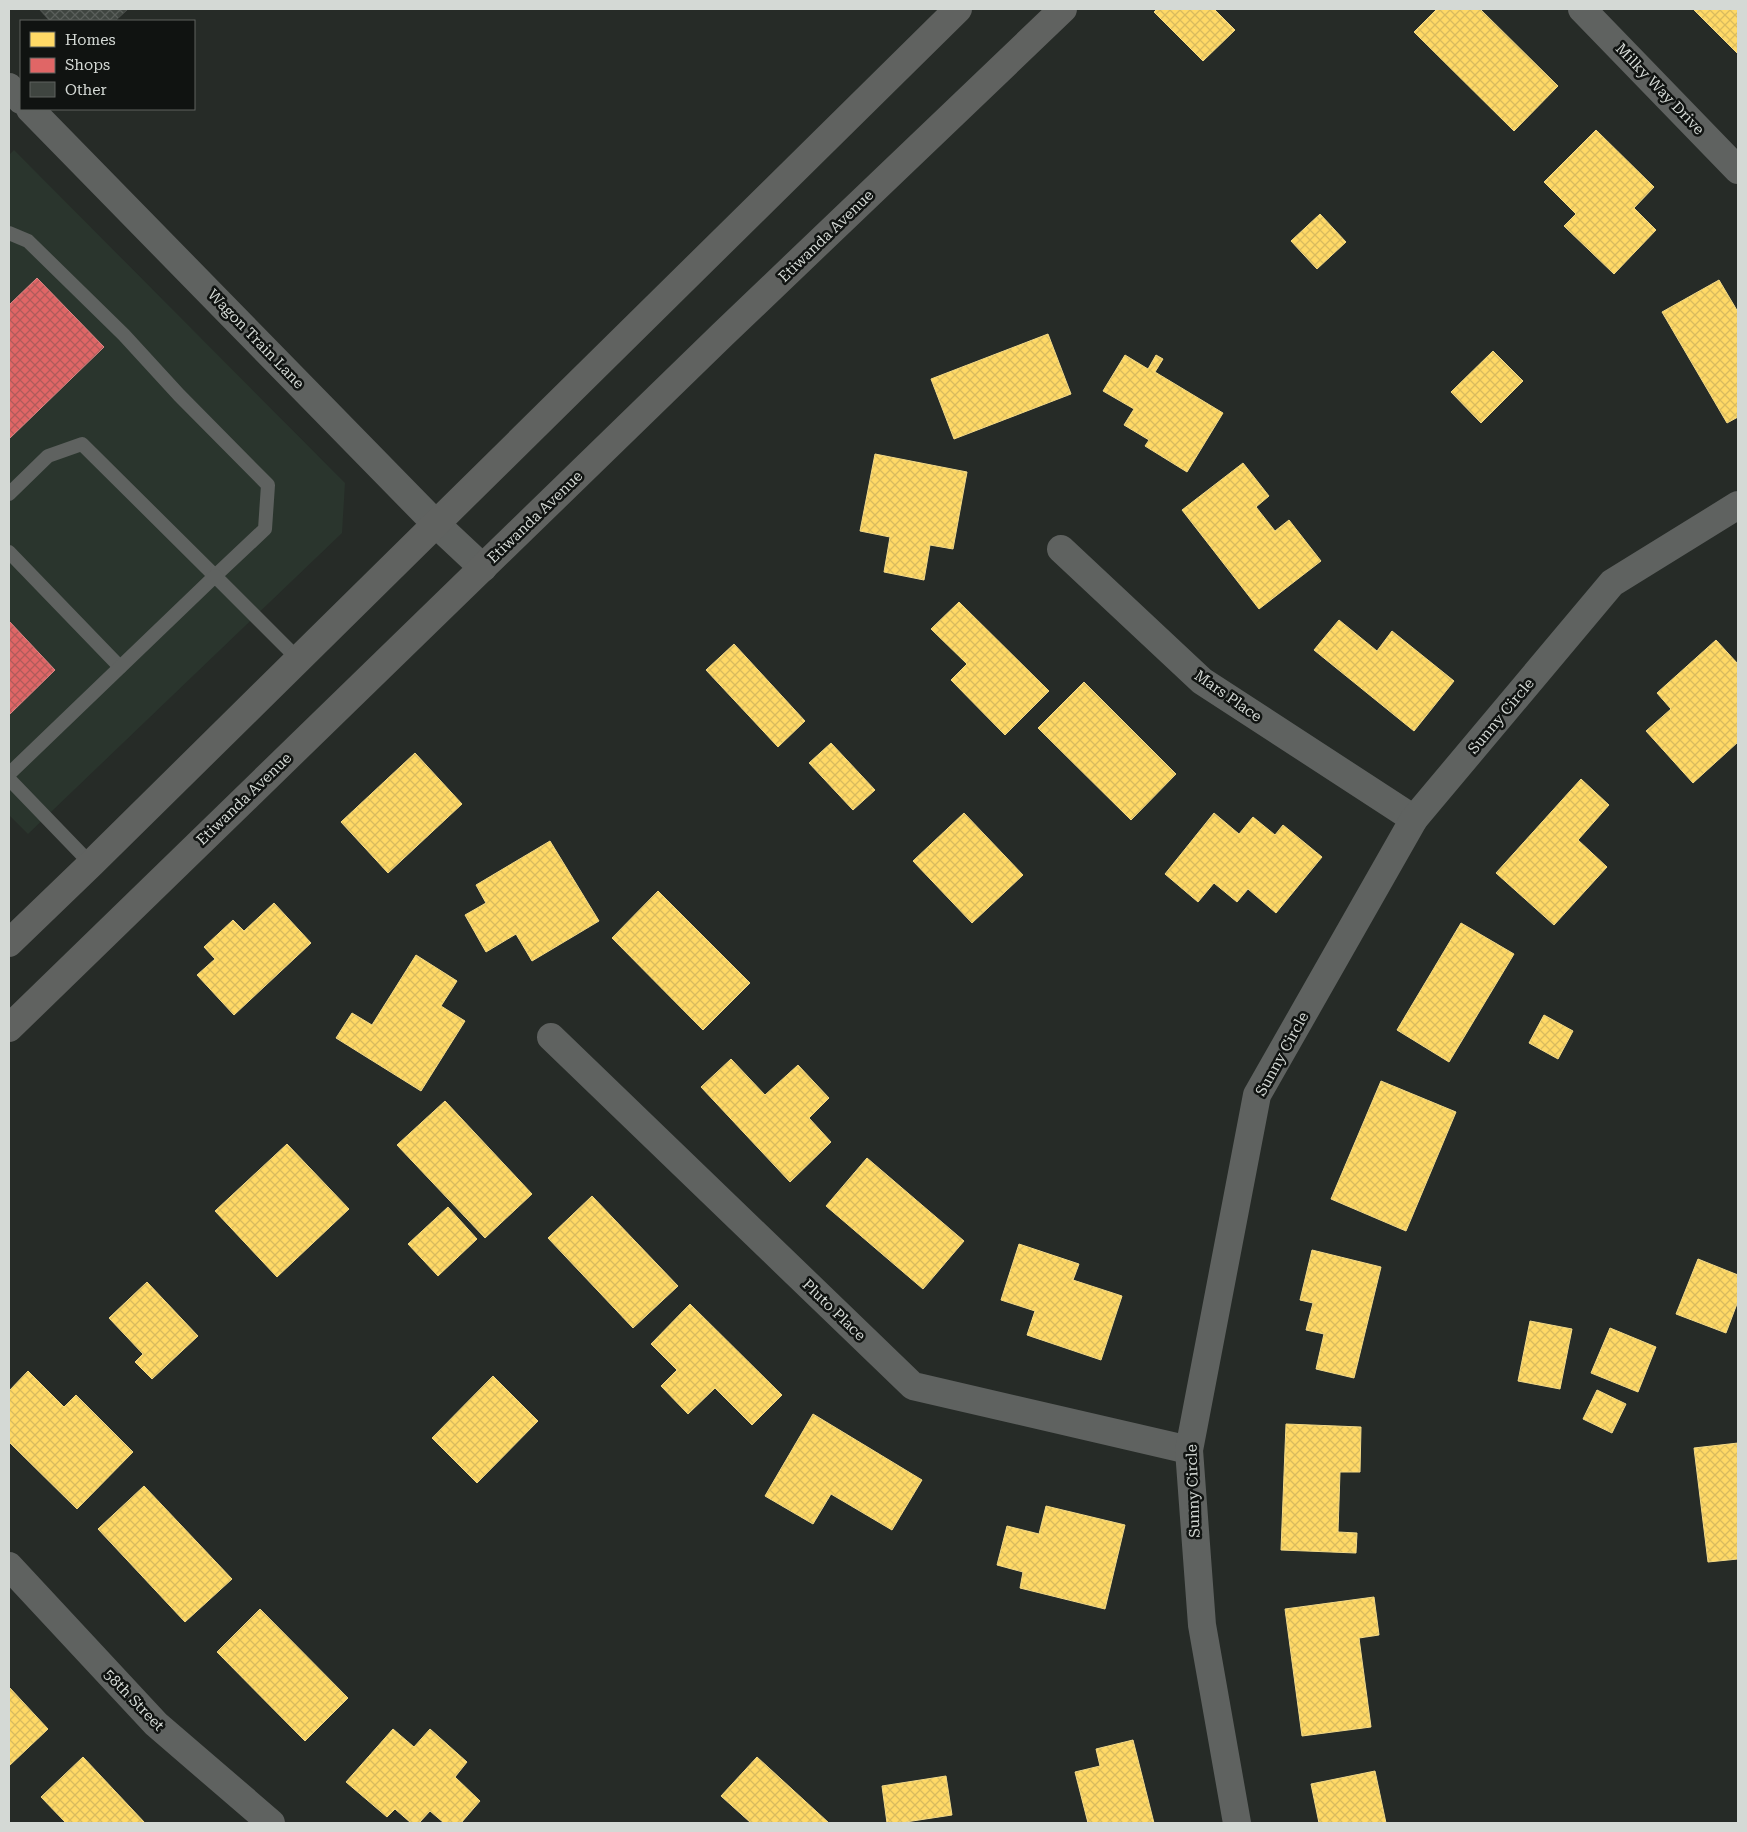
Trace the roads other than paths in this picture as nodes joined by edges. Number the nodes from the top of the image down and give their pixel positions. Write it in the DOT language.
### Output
graph roads {
  1 [pos="958,9"];
  2 [pos="1063,9"];
  3 [pos="1582,9"];
  4 [pos="9,87"];
  5 [pos="20,99"];
  6 [pos="31,110"];
  7 [pos="1738,170"];
  8 [pos="9,233"];
  9 [pos="9,494"];
  10 [pos="1738,505"];
  11 [pos="435,523"];
  12 [pos="1061,549"];
  13 [pos="9,552"];
  14 [pos="483,568"];
  15 [pos="215,576"];
  16 [pos="298,659"];
  17 [pos="120,667"];
  18 [pos="9,774"];
  19 [pos="9,779"];
  20 [pos="1414,819"];
  21 [pos="91,864"];
  22 [pos="9,943"];
  23 [pos="9,1028"];
  24 [pos="550,1037"];
  25 [pos="1188,1450"];
  26 [pos="9,1566"];
  27 [pos="271,1823"];
  28 [pos="1237,1823"];
  1 -- 11 [label="main road"];
  2 -- 14 [label="main road, Etiwanda Avenue"];
  3 -- 7 [label="street, Milky Way Drive"];
  4 -- 5 [label="street"];
  6 -- 11 [label="street, Wagon Train Lane"];
  8 -- 15 [label="lane"];
  9 -- 15 [label="lane"];
  10 -- 20 [label="street, Sunny Circle"];
  11 -- 14 [label="street, Wagon Train Lane"];
  11 -- 16 [label="main road"];
  12 -- 20 [label="street, Mars Place"];
  13 -- 17 [label="lane"];
  14 -- 23 [label="main road, Etiwanda Avenue"];
  15 -- 16 [label="lane"];
  15 -- 17 [label="lane"];
  16 -- 21 [label="main road"];
  17 -- 18 [label="lane"];
  19 -- 21 [label="lane"];
  20 -- 25 [label="street, Sunny Circle"];
  21 -- 22 [label="main road"];
  24 -- 25 [label="street, Pluto Place"];
  25 -- 28 [label="street, Sunny Circle"];
  26 -- 27 [label="street, 58th Street"];
}
